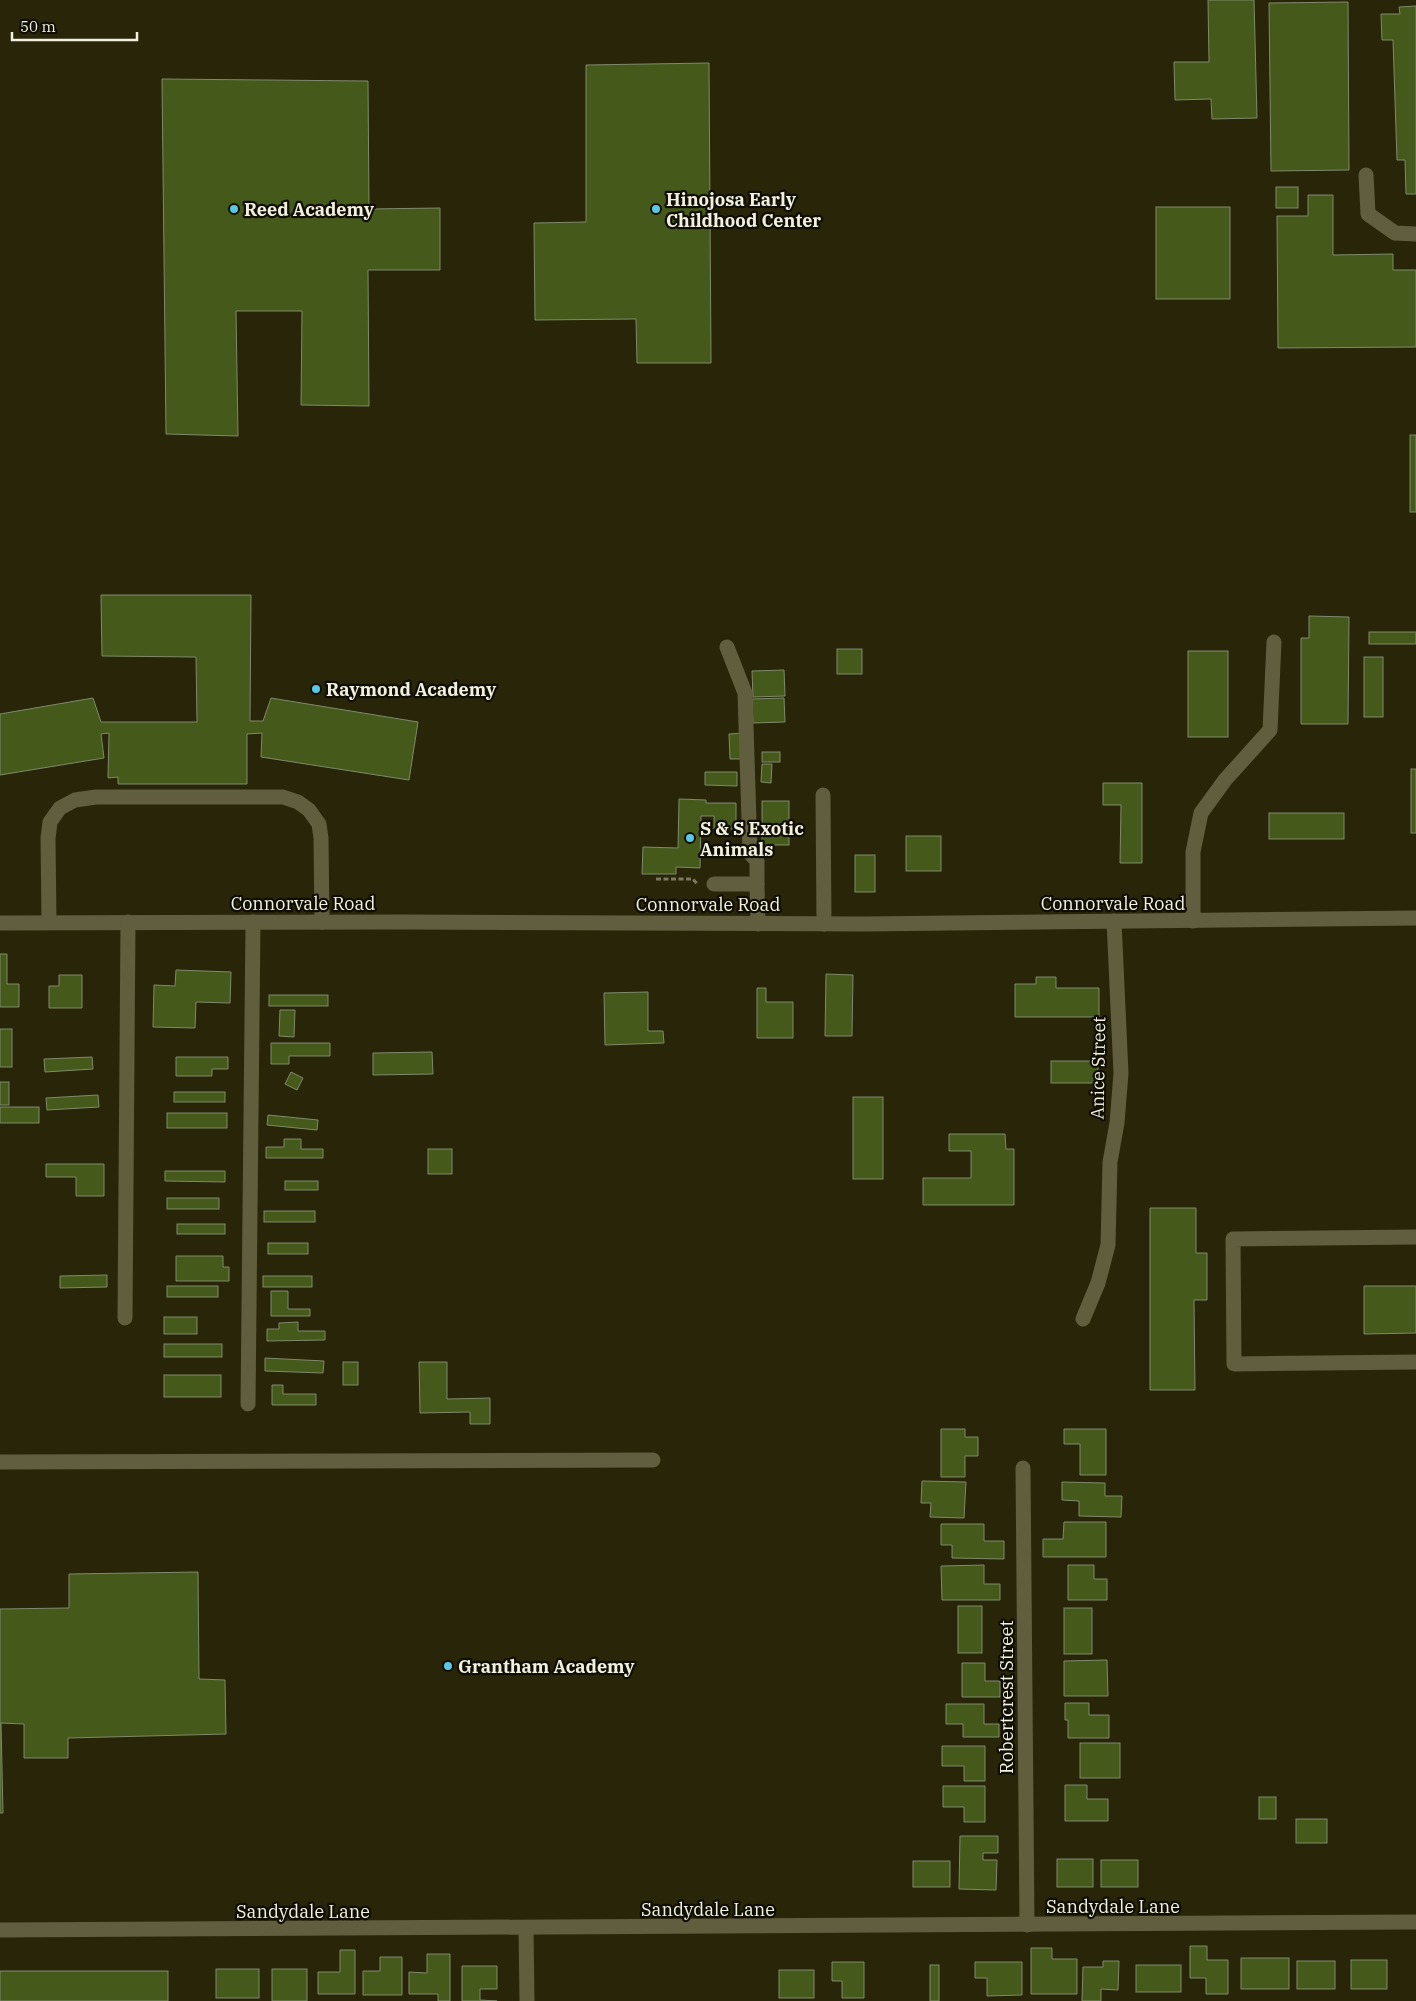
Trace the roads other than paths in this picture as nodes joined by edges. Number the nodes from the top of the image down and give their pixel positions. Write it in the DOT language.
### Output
graph roads {
  1 [pos="1366,175"];
  2 [pos="1416,234"];
  3 [pos="1274,642"];
  4 [pos="728,647"];
  5 [pos="823,795"];
  6 [pos="714,884"];
  7 [pos="757,884"];
  8 [pos="1416,918"];
  9 [pos="1114,921"];
  10 [pos="1194,921"];
  11 [pos="49,922"];
  12 [pos="128,922"];
  13 [pos="252,922"];
  14 [pos="322,922"];
  15 [pos="0,923"];
  16 [pos="758,924"];
  17 [pos="824,924"];
  18 [pos="1416,1236"];
  19 [pos="125,1318"];
  20 [pos="1082,1319"];
  21 [pos="1416,1362"];
  22 [pos="248,1404"];
  23 [pos="653,1460"];
  24 [pos="0,1462"];
  25 [pos="1023,1468"];
  26 [pos="1416,1922"];
  27 [pos="1027,1925"];
  28 [pos="526,1928"];
  29 [pos="0,1930"];
  30 [pos="527,2001"];
  1 -- 2 [label="street"];
  3 -- 10 [label="street"];
  4 -- 7 [label="street"];
  5 -- 17 [label="street"];
  6 -- 7 [label="street"];
  7 -- 16 [label="street"];
  8 -- 10 [label="street, Connorvale Road"];
  9 -- 10 [label="street, Connorvale Road"];
  9 -- 17 [label="street, Connorvale Road"];
  9 -- 20 [label="street, Anice Street"];
  11 -- 12 [label="street, Connorvale Road"];
  11 -- 14 [label="street"];
  11 -- 15 [label="street, Connorvale Road"];
  12 -- 13 [label="street, Connorvale Road"];
  12 -- 19 [label="street"];
  13 -- 14 [label="street, Connorvale Road"];
  13 -- 22 [label="street"];
  14 -- 16 [label="street, Connorvale Road"];
  16 -- 17 [label="street, Connorvale Road"];
  18 -- 21 [label="street"];
  23 -- 24 [label="street"];
  25 -- 27 [label="street, Robertcrest Street"];
  26 -- 27 [label="street, Sandydale Lane"];
  27 -- 28 [label="street, Sandydale Lane"];
  28 -- 29 [label="street, Sandydale Lane"];
  28 -- 30 [label="street"];
}
